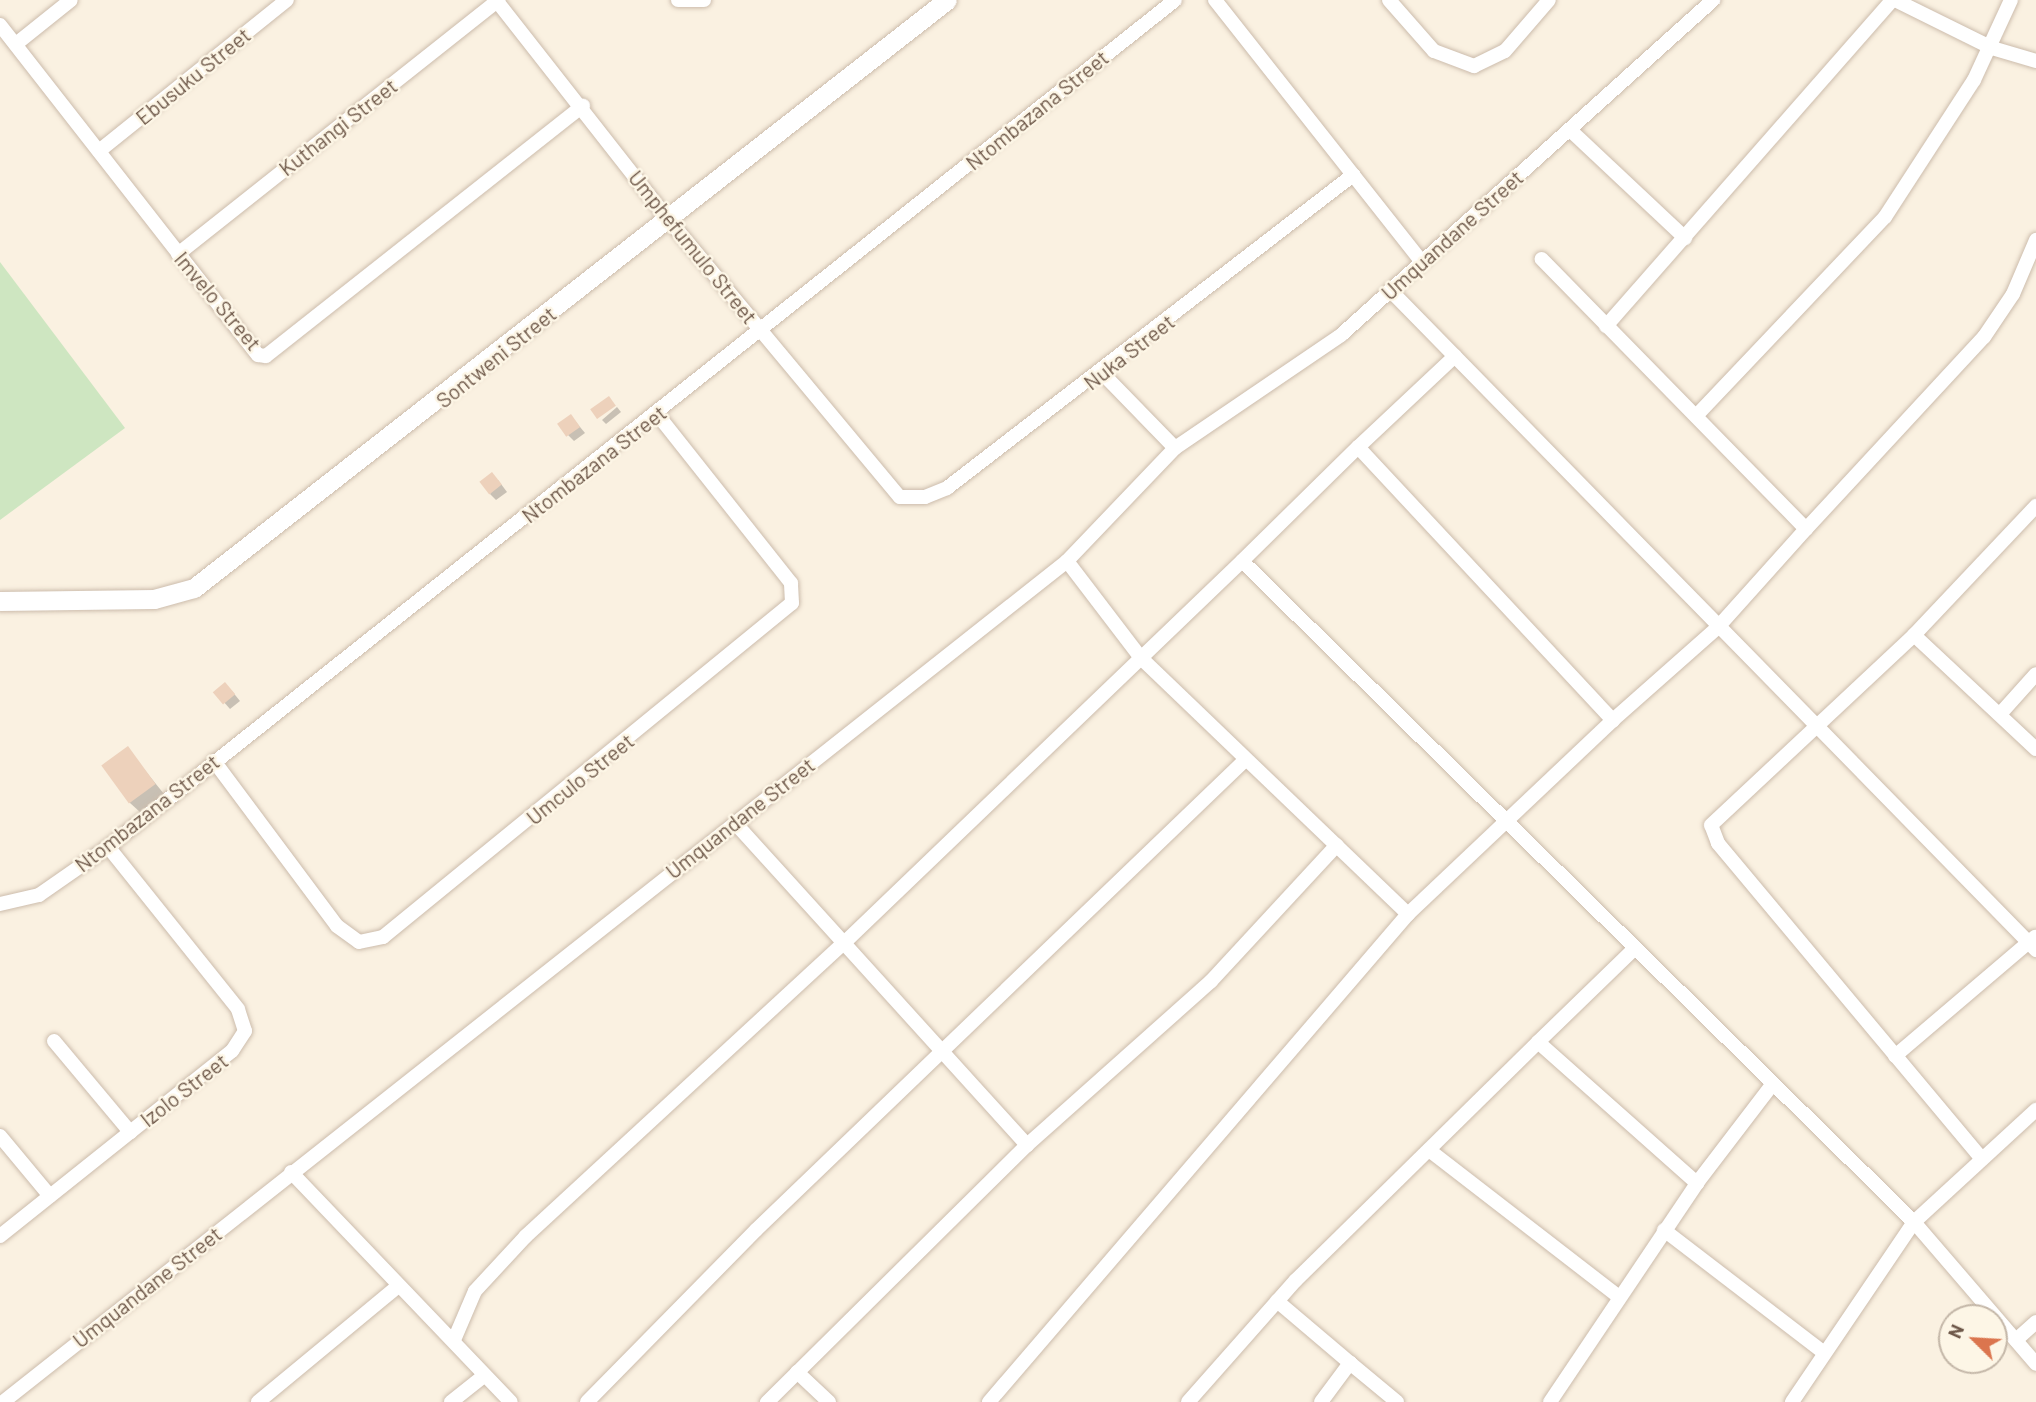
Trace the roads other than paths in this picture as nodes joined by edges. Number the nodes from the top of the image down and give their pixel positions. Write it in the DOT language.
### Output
graph roads {
  1 [pos="71,0"];
  2 [pos="287,0"];
  3 [pos="497,0"];
  4 [pos="678,0"];
  5 [pos="704,0"];
  6 [pos="947,0"];
  7 [pos="1175,0"];
  8 [pos="1215,0"];
  9 [pos="1389,0"];
  10 [pos="1549,0"];
  11 [pos="1713,0"];
  12 [pos="1893,0"];
  13 [pos="2011,0"];
  14 [pos="0,25"];
  15 [pos="16,44"];
  16 [pos="1992,48"];
  17 [pos="2036,61"];
  18 [pos="583,106"];
  19 [pos="1570,130"];
  20 [pos="99,151"];
  21 [pos="1353,175"];
  22 [pos="667,219"];
  23 [pos="1685,238"];
  24 [pos="2036,240"];
  25 [pos="178,254"];
  26 [pos="1542,259"];
  27 [pos="1422,262"];
  28 [pos="1390,290"];
  29 [pos="1606,326"];
  30 [pos="761,332"];
  31 [pos="1455,356"];
  32 [pos="1103,374"];
  33 [pos="657,414"];
  34 [pos="1697,415"];
  35 [pos="1357,447"];
  36 [pos="1175,448"];
  37 [pos="891,493"];
  38 [pos="2036,506"];
  39 [pos="1806,529"];
  40 [pos="1068,561"];
  41 [pos="1242,561"];
  42 [pos="0,601"];
  43 [pos="1718,627"];
  44 [pos="1914,635"];
  45 [pos="1141,658"];
  46 [pos="2036,674"];
  47 [pos="2001,713"];
  48 [pos="1613,720"];
  49 [pos="1817,725"];
  50 [pos="2036,749"];
  51 [pos="1245,760"];
  52 [pos="214,761"];
  53 [pos="1505,819"];
  54 [pos="735,822"];
  55 [pos="1337,845"];
  56 [pos="108,847"];
  57 [pos="0,904"];
  58 [pos="1408,914"];
  59 [pos="844,943"];
  60 [pos="2034,943"];
  61 [pos="1634,949"];
  62 [pos="54,1041"];
  63 [pos="1538,1042"];
  64 [pos="942,1048"];
  65 [pos="1895,1056"];
  66 [pos="1772,1085"];
  67 [pos="2036,1110"];
  68 [pos="130,1132"];
  69 [pos="0,1136"];
  70 [pos="1027,1145"];
  71 [pos="1429,1150"];
  72 [pos="1982,1159"];
  73 [pos="291,1172"];
  74 [pos="1697,1183"];
  75 [pos="50,1196"];
  76 [pos="1914,1222"];
  77 [pos="1664,1230"];
  78 [pos="0,1236"];
  79 [pos="397,1287"];
  80 [pos="1618,1296"];
  81 [pos="1277,1301"];
  82 [pos="2036,1322"];
  83 [pos="454,1340"];
  84 [pos="2017,1340"];
  85 [pos="1823,1352"];
  86 [pos="1350,1363"];
  87 [pos="2036,1364"];
  88 [pos="797,1372"];
  89 [pos="485,1375"];
  90 [pos="3,1402"];
  91 [pos="258,1402"];
  92 [pos="451,1402"];
  93 [pos="511,1402"];
  94 [pos="587,1402"];
  95 [pos="766,1402"];
  96 [pos="829,1402"];
  97 [pos="989,1402"];
  98 [pos="1188,1402"];
  99 [pos="1321,1402"];
  100 [pos="1397,1402"];
  101 [pos="1550,1402"];
  102 [pos="1792,1402"];
  1 -- 15 [label="street"];
  2 -- 20 [label="street, Ebusuku Street"];
  3 -- 18 [label="street, Umphefumulo Street"];
  3 -- 25 [label="street, Kuthangi Street"];
  4 -- 5 [label="street"];
  6 -- 22 [label="street, Sontweni Street"];
  7 -- 30 [label="street, Ntombazana Street"];
  8 -- 21 [label="street"];
  9 -- 10 [label="street"];
  11 -- 19 [label="street, Umquandane Street"];
  12 -- 16 [label="street"];
  12 -- 23 [label="street"];
  13 -- 16 [label="street"];
  14 -- 15 [label="street, Imvelo Street"];
  15 -- 20 [label="street, Imvelo Street"];
  16 -- 17 [label="street"];
  16 -- 34 [label="street"];
  18 -- 22 [label="street, Umphefumulo Street"];
  18 -- 25 [label="street, Imvelo Street"];
  19 -- 23 [label="street"];
  19 -- 27 [label="street, Umquandane Street"];
  20 -- 25 [label="street, Imvelo Street"];
  21 -- 27 [label="street"];
  21 -- 32 [label="street, Nuka Street"];
  22 -- 30 [label="street, Umphefumulo Street"];
  22 -- 42 [label="street, Sontweni Street"];
  23 -- 29 [label="street"];
  24 -- 39 [label="street"];
  26 -- 29 [label="street"];
  27 -- 28 [label="street, Umquandane Street"];
  28 -- 31 [label="street"];
  28 -- 36 [label="street, Umquandane Street"];
  29 -- 34 [label="street"];
  30 -- 33 [label="street, Ntombazana Street"];
  30 -- 37 [label="street, Umphefumulo Street"];
  31 -- 35 [label="street"];
  31 -- 43 [label="street"];
  32 -- 36 [label="street"];
  32 -- 37 [label="street, Nuka Street"];
  33 -- 52 [label="street, Ntombazana Street"];
  33 -- 52 [label="street, Umculo Street"];
  34 -- 39 [label="street"];
  35 -- 41 [label="street"];
  35 -- 48 [label="street"];
  36 -- 40 [label="street, Umquandane Street"];
  38 -- 44 [label="street"];
  39 -- 43 [label="street"];
  40 -- 45 [label="street"];
  40 -- 54 [label="street, Umquandane Street"];
  41 -- 45 [label="street"];
  41 -- 53 [label="street"];
  43 -- 48 [label="street"];
  43 -- 49 [label="street"];
  44 -- 47 [label="street"];
  44 -- 49 [label="street"];
  45 -- 51 [label="street"];
  45 -- 59 [label="street"];
  46 -- 47 [label="street"];
  47 -- 50 [label="street"];
  48 -- 53 [label="street"];
  49 -- 60 [label="street"];
  49 -- 65 [label="street"];
  51 -- 55 [label="street"];
  51 -- 64 [label="street"];
  52 -- 56 [label="street, Ntombazana Street"];
  53 -- 58 [label="street"];
  53 -- 61 [label="street"];
  54 -- 59 [label="street"];
  54 -- 73 [label="street, Umquandane Street"];
  55 -- 58 [label="street"];
  55 -- 70 [label="street"];
  56 -- 57 [label="street, Ntombazana Street"];
  56 -- 68 [label="street, Izolo Street"];
  58 -- 97 [label="street"];
  59 -- 64 [label="street"];
  59 -- 83 [label="street"];
  60 -- 65 [label="street"];
  61 -- 63 [label="street"];
  61 -- 66 [label="street"];
  62 -- 68 [label="street"];
  63 -- 71 [label="street"];
  63 -- 74 [label="street"];
  64 -- 70 [label="street"];
  64 -- 94 [label="street"];
  65 -- 72 [label="street"];
  66 -- 74 [label="street"];
  66 -- 76 [label="street"];
  67 -- 72 [label="street"];
  68 -- 75 [label="street, Izolo Street"];
  69 -- 75 [label="street"];
  70 -- 88 [label="street"];
  71 -- 80 [label="street"];
  71 -- 81 [label="street"];
  72 -- 76 [label="street"];
  73 -- 79 [label="street"];
  73 -- 90 [label="street, Umquandane Street"];
  74 -- 77 [label="street"];
  75 -- 78 [label="street, Izolo Street"];
  76 -- 84 [label="street"];
  76 -- 85 [label="street"];
  77 -- 80 [label="street"];
  77 -- 85 [label="street"];
  79 -- 83 [label="street"];
  79 -- 91 [label="street"];
  80 -- 101 [label="street"];
  81 -- 86 [label="street"];
  81 -- 98 [label="street"];
  82 -- 84 [label="street"];
  83 -- 89 [label="street"];
  84 -- 87 [label="street"];
  85 -- 102 [label="street"];
  86 -- 99 [label="street"];
  86 -- 100 [label="street"];
  88 -- 95 [label="street"];
  88 -- 96 [label="street"];
  89 -- 92 [label="street"];
  89 -- 93 [label="street"];
}
